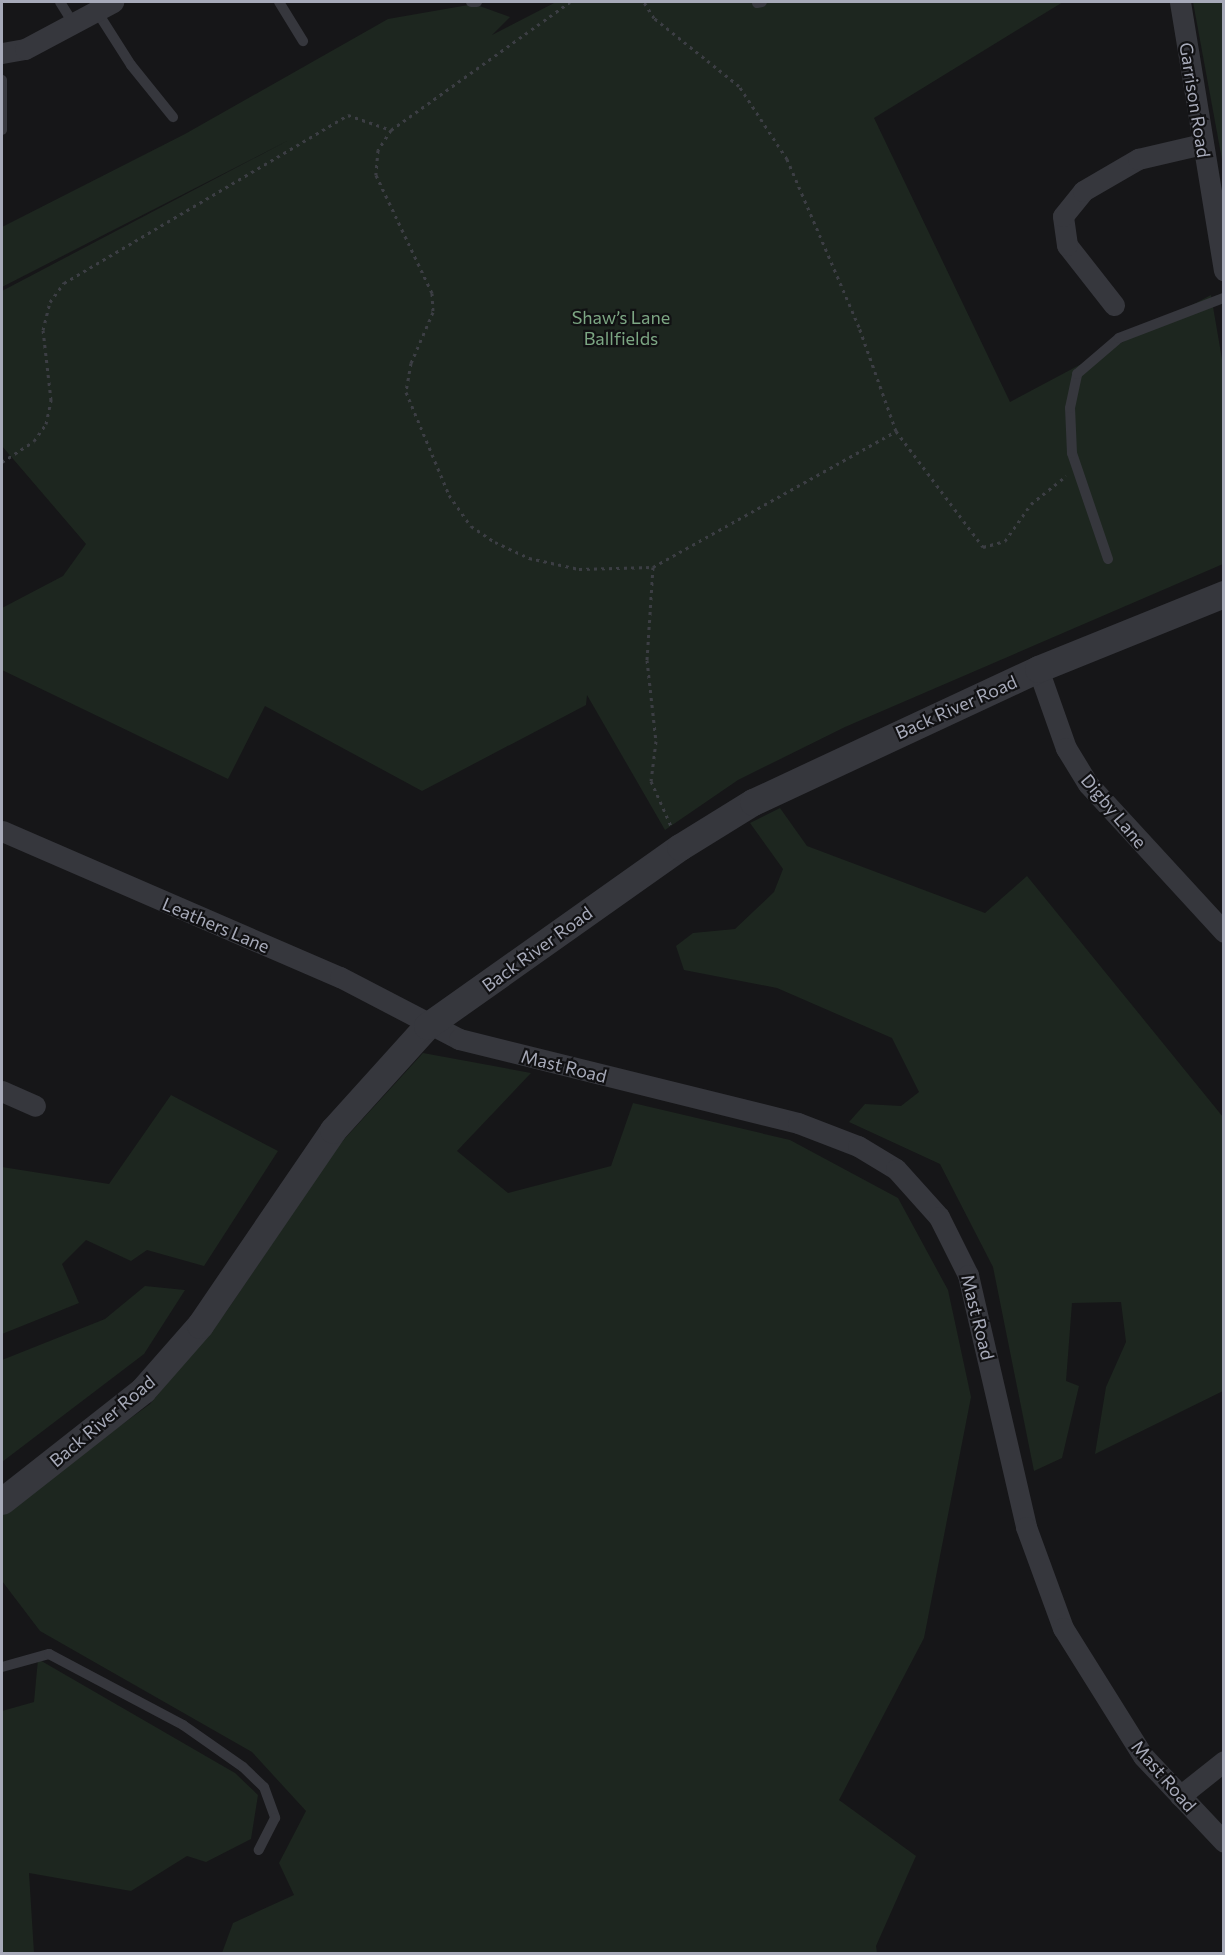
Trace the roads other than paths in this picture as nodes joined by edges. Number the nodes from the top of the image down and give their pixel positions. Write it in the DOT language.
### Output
graph roads {
  1 [pos="60,2"];
  2 [pos="279,2"];
  3 [pos="471,2"];
  4 [pos="477,2"];
  5 [pos="1180,2"];
  6 [pos="105,6"];
  7 [pos="74,24"];
  8 [pos="303,40"];
  9 [pos="2,53"];
  10 [pos="2,80"];
  11 [pos="173,117"];
  12 [pos="2,130"];
  13 [pos="1202,144"];
  14 [pos="1224,270"];
  15 [pos="1224,298"];
  16 [pos="1114,305"];
  17 [pos="1108,559"];
  18 [pos="1224,594"];
  19 [pos="1038,669"];
  20 [pos="2,831"];
  21 [pos="1224,932"];
  22 [pos="427,1026"];
  23 [pos="2,1091"];
  24 [pos="35,1106"];
  25 [pos="2,1501"];
  26 [pos="2,1667"];
  27 [pos="1224,1761"];
  28 [pos="1180,1796"];
  29 [pos="1224,1842"];
  30 [pos="259,1850"];
  1 -- 7 [label="lane"];
  2 -- 8 [label="lane"];
  3 -- 4 [label="lane"];
  5 -- 13 [label="street, Garrison Road"];
  6 -- 7 [label="street"];
  6 -- 11 [label="lane"];
  7 -- 9 [label="street"];
  10 -- 12 [label="lane"];
  13 -- 14 [label="street, Garrison Road"];
  13 -- 16 [label="street"];
  15 -- 17 [label="lane"];
  18 -- 19 [label="street, Back River Road"];
  19 -- 21 [label="street, Digby Lane"];
  19 -- 22 [label="street, Back River Road"];
  20 -- 22 [label="street, Leathers Lane"];
  22 -- 25 [label="street, Back River Road"];
  22 -- 28 [label="street, Mast Road"];
  23 -- 24 [label="street"];
  26 -- 30 [label="lane"];
  27 -- 28 [label="street"];
  28 -- 29 [label="street, Mast Road"];
}
